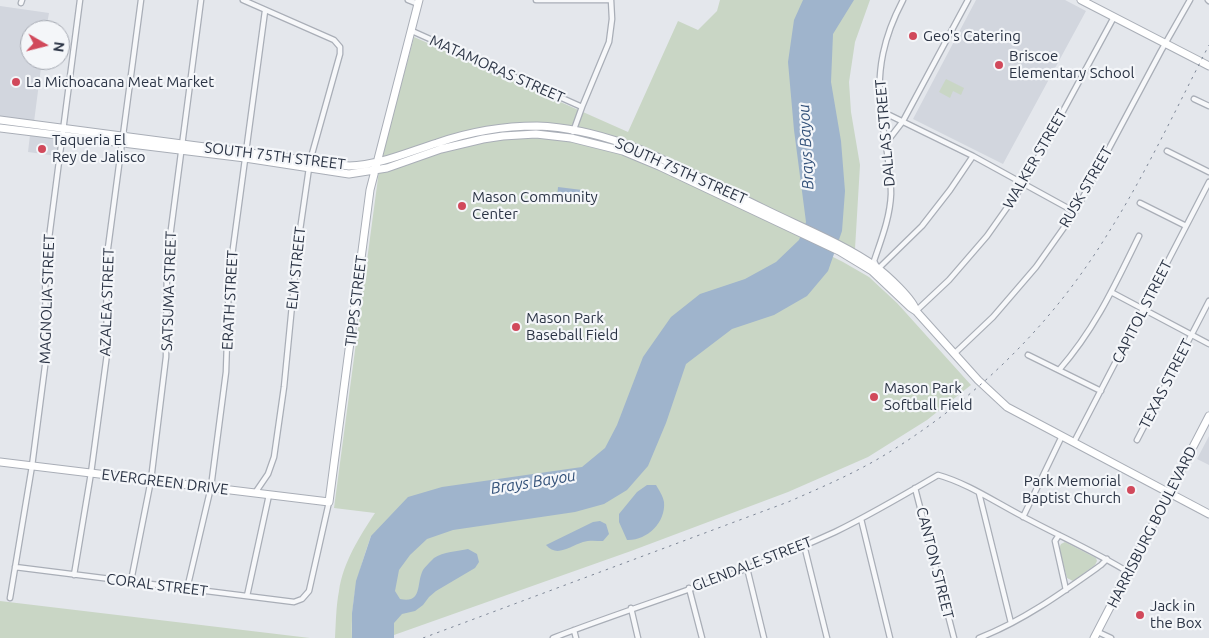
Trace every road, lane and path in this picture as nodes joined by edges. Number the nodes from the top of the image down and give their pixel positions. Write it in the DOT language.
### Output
graph roads {
  1 [pos="80,0"];
  2 [pos="141,0"];
  3 [pos="201,0"];
  4 [pos="243,0"];
  5 [pos="408,0"];
  6 [pos="536,0"];
  7 [pos="611,0"];
  8 [pos="903,0"];
  9 [pos="968,0"];
  10 [pos="1081,0"];
  11 [pos="1190,0"];
  12 [pos="419,2"];
  13 [pos="265,10"];
  14 [pos="1114,16"];
  15 [pos="412,31"];
  16 [pos="1166,43"];
  17 [pos="1209,66"];
  18 [pos="1194,99"];
  19 [pos="1209,106"];
  20 [pos="582,107"];
  21 [pos="881,112"];
  22 [pos="0,120"];
  23 [pos="903,121"];
  24 [pos="0,128"];
  25 [pos="574,130"];
  26 [pos="63,131"];
  27 [pos="481,131"];
  28 [pos="571,138"];
  29 [pos="483,139"];
  30 [pos="122,140"];
  31 [pos="886,142"];
  32 [pos="182,148"];
  33 [pos="1167,151"];
  34 [pos="245,155"];
  35 [pos="973,156"];
  36 [pos="377,162"];
  37 [pos="310,165"];
  38 [pos="375,170"];
  39 [pos="1209,172"];
  40 [pos="1209,182"];
  41 [pos="1023,185"];
  42 [pos="1140,203"];
  43 [pos="1075,212"];
  44 [pos="791,225"];
  45 [pos="1186,226"];
  46 [pos="1139,236"];
  47 [pos="847,253"];
  48 [pos="877,268"];
  49 [pos="1111,292"];
  50 [pos="1209,301"];
  51 [pos="1144,310"];
  52 [pos="916,311"];
  53 [pos="1192,335"];
  54 [pos="1209,344"];
  55 [pos="954,354"];
  56 [pos="1028,354"];
  57 [pos="1059,370"];
  58 [pos="1100,391"];
  59 [pos="1209,416"];
  60 [pos="1062,436"];
  61 [pos="1138,440"];
  62 [pos="1074,442"];
  63 [pos="0,462"];
  64 [pos="32,466"];
  65 [pos="91,473"];
  66 [pos="151,480"];
  67 [pos="211,488"];
  68 [pos="916,488"];
  69 [pos="1170,492"];
  70 [pos="255,493"];
  71 [pos="979,493"];
  72 [pos="269,494"];
  73 [pos="329,502"];
  74 [pos="1209,514"];
  75 [pos="1023,517"];
  76 [pos="861,519"];
  77 [pos="1059,535"];
  78 [pos="804,545"];
  79 [pos="1107,559"];
  80 [pos="14,567"];
  81 [pos="747,568"];
  82 [pos="1128,572"];
  83 [pos="74,574"];
  84 [pos="131,581"];
  85 [pos="689,588"];
  86 [pos="187,589"];
  87 [pos="1066,590"];
  88 [pos="247,596"];
  89 [pos="10,598"];
  90 [pos="299,600"];
  91 [pos="631,608"];
  92 [pos="1011,623"];
  93 [pos="574,630"];
  94 [pos="1096,635"];
  95 [pos="553,638"];
  96 [pos="576,638"];
  97 [pos="638,638"];
  98 [pos="702,638"];
  99 [pos="764,638"];
  100 [pos="827,638"];
  101 [pos="890,638"];
  102 [pos="954,638"];
  103 [pos="979,638"];
  104 [pos="1110,638"];
  1 -- 26 [label="street, MAGNOLIA STREET"];
  2 -- 30 [label="street, AZALEA STREET"];
  3 -- 32 [label="street, SATSUMA STREET"];
  4 -- 13 [label="street"];
  5 -- 12 [label="street"];
  6 -- 7 [label="street"];
  7 -- 20 [label="street"];
  8 -- 21 [label="street, DALLAS STREET"];
  9 -- 23 [label="street"];
  10 -- 14 [label="main road"];
  11 -- 16 [label="street, RUSK STREET"];
  12 -- 15 [label="main road, TIPPS STREET"];
  13 -- 34 [label="street, ERATH STREET"];
  13 -- 37 [label="street, ELM STREET"];
  14 -- 16 [label="main road"];
  14 -- 41 [label="street, WALKER STREET"];
  15 -- 20 [label="street, MATAMORAS STREET"];
  15 -- 36 [label="main road, TIPPS STREET"];
  16 -- 17 [label="main road"];
  16 -- 43 [label="street, RUSK STREET"];
  18 -- 19 [label="street"];
  20 -- 25 [label="street"];
  21 -- 23 [label="street"];
  21 -- 31 [label="street, DALLAS STREET"];
  22 -- 26 [label="main road, SOUTH 75TH STREET"];
  23 -- 31 [label="street"];
  23 -- 35 [label="street"];
  24 -- 26 [label="main road, SOUTH 75TH STREET"];
  25 -- 27 [label="main road, SOUTH 75TH STREET"];
  25 -- 28 [label="street"];
  25 -- 44 [label="main road, SOUTH 75TH STREET"];
  26 -- 30 [label="main road, SOUTH 75TH STREET"];
  26 -- 64 [label="street, MAGNOLIA STREET"];
  27 -- 29 [label="main road"];
  27 -- 36 [label="main road, SOUTH 75TH STREET"];
  28 -- 29 [label="main road, SOUTH 75TH STREET"];
  28 -- 44 [label="main road, SOUTH 75TH STREET"];
  29 -- 38 [label="main road, SOUTH 75TH STREET"];
  30 -- 32 [label="main road, SOUTH 75TH STREET"];
  30 -- 65 [label="street, AZALEA STREET"];
  31 -- 48 [label="street, DALLAS STREET"];
  32 -- 34 [label="main road, SOUTH 75TH STREET"];
  32 -- 66 [label="street, SATSUMA STREET"];
  33 -- 39 [label="street"];
  34 -- 37 [label="main road, SOUTH 75TH STREET"];
  34 -- 67 [label="street, ERATH STREET"];
  35 -- 41 [label="street"];
  35 -- 48 [label="street"];
  36 -- 37 [label="main road, SOUTH 75TH STREET"];
  36 -- 38 [label="main road, TIPPS STREET"];
  37 -- 38 [label="main road, SOUTH 75TH STREET"];
  37 -- 70 [label="street, ELM STREET"];
  38 -- 73 [label="main road, TIPPS STREET"];
  40 -- 45 [label="street, CAPITOL STREET"];
  41 -- 43 [label="street"];
  41 -- 52 [label="street, WALKER STREET"];
  42 -- 45 [label="street"];
  43 -- 55 [label="street, RUSK STREET"];
  44 -- 47 [label="main road, SOUTH 75TH STREET"];
  45 -- 51 [label="street, CAPITOL STREET"];
  46 -- 49 [label="street"];
  47 -- 48 [label="main road, SOUTH 75TH STREET"];
  47 -- 52 [label="main road, SOUTH 75TH STREET"];
  48 -- 52 [label="main road, SOUTH 75TH STREET"];
  49 -- 51 [label="street"];
  49 -- 57 [label="street"];
  50 -- 53 [label="street, TEXAS STREET"];
  51 -- 53 [label="street"];
  51 -- 58 [label="street, CAPITOL STREET"];
  52 -- 55 [label="main road, SOUTH 75TH STREET"];
  53 -- 54 [label="street"];
  53 -- 61 [label="street, TEXAS STREET"];
  55 -- 60 [label="main road, SOUTH 75TH STREET"];
  56 -- 57 [label="street"];
  57 -- 58 [label="street"];
  58 -- 62 [label="street, CAPITOL STREET"];
  59 -- 69 [label="main road, HARRISBURG BOULEVARD"];
  60 -- 62 [label="main road, SOUTH 75TH STREET"];
  60 -- 75 [label="street"];
  62 -- 69 [label="main road, SOUTH 75TH STREET"];
  63 -- 64 [label="main road, EVERGREEN DRIVE"];
  64 -- 65 [label="main road, EVERGREEN DRIVE"];
  64 -- 80 [label="street, MAGNOLIA STREET"];
  65 -- 66 [label="main road, EVERGREEN DRIVE"];
  65 -- 83 [label="street, AZALEA STREET"];
  66 -- 67 [label="main road, EVERGREEN DRIVE"];
  66 -- 84 [label="street, SATSUMA STREET"];
  67 -- 70 [label="main road, EVERGREEN DRIVE"];
  67 -- 86 [label="street, ERATH STREET"];
  68 -- 71 [label="street, GLENDALE STREET"];
  68 -- 76 [label="street, GLENDALE STREET"];
  68 -- 102 [label="street, CANTON STREET"];
  69 -- 74 [label="main road, SOUTH 75TH STREET"];
  69 -- 82 [label="main road, HARRISBURG BOULEVARD"];
  70 -- 72 [label="main road, EVERGREEN DRIVE"];
  71 -- 75 [label="street"];
  71 -- 92 [label="street"];
  72 -- 73 [label="main road, EVERGREEN DRIVE"];
  72 -- 88 [label="street"];
  73 -- 90 [label="street, TIPPS STREET"];
  75 -- 77 [label="street"];
  76 -- 78 [label="street, GLENDALE STREET"];
  76 -- 101 [label="street"];
  77 -- 79 [label="street"];
  77 -- 87 [label="street"];
  78 -- 81 [label="street, GLENDALE STREET"];
  78 -- 100 [label="street"];
  79 -- 82 [label="street"];
  79 -- 87 [label="street"];
  80 -- 83 [label="street, CORAL STREET"];
  80 -- 89 [label="street, MAGNOLIA STREET"];
  81 -- 85 [label="street, GLENDALE STREET"];
  81 -- 99 [label="street"];
  82 -- 94 [label="main road, HARRISBURG BOULEVARD"];
  83 -- 84 [label="street, CORAL STREET"];
  84 -- 86 [label="street, CORAL STREET"];
  85 -- 91 [label="street, GLENDALE STREET"];
  85 -- 98 [label="street"];
  86 -- 88 [label="street, CORAL STREET"];
  87 -- 92 [label="street"];
  88 -- 90 [label="street, CORAL STREET"];
  91 -- 93 [label="street, GLENDALE STREET"];
  91 -- 97 [label="street"];
  92 -- 103 [label="street"];
  93 -- 95 [label="street, GLENDALE STREET"];
  93 -- 96 [label="street"];
  94 -- 104 [label="street"];
}
